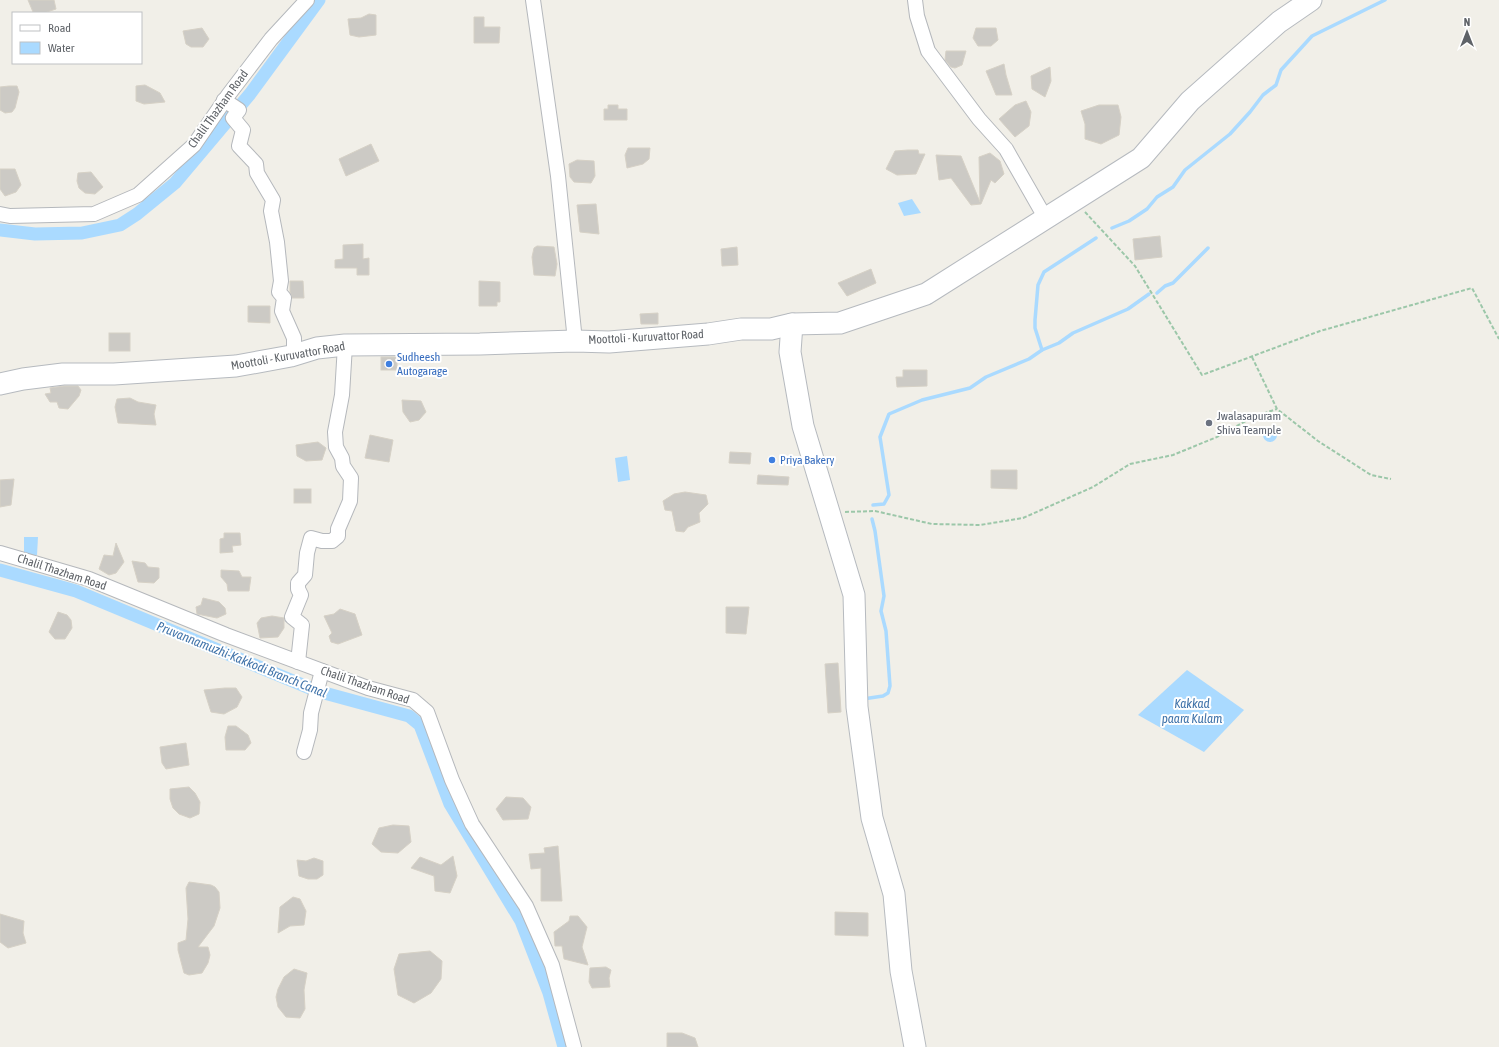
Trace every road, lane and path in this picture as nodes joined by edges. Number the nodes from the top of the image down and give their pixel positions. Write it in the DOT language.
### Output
graph roads {
  1 [pos="307,0"];
  2 [pos="533,0"];
  3 [pos="915,0"];
  4 [pos="1311,0"];
  5 [pos="232,106"];
  6 [pos="1074,201"];
  7 [pos="0,214"];
  8 [pos="1046,219"];
  9 [pos="792,324"];
  10 [pos="1499,339"];
  11 [pos="575,341"];
  12 [pos="345,345"];
  13 [pos="297,354"];
  14 [pos="1252,357"];
  15 [pos="0,384"];
  16 [pos="1277,409"];
  17 [pos="1391,479"];
  18 [pos="830,512"];
  19 [pos="0,553"];
  20 [pos="298,662"];
  21 [pos="322,671"];
  22 [pos="304,752"];
  23 [pos="574,1047"];
  24 [pos="915,1047"];
  1 -- 5 [label="street, Chalil Thazham Road"];
  2 -- 11 [label="street"];
  3 -- 8 [label="street"];
  4 -- 6 [label="main road, Moottoli - Kuruvattor Road"];
  5 -- 7 [label="street, Chalil Thazham Road"];
  5 -- 13 [label="street"];
  6 -- 8 [label="main road, Moottoli - Kuruvattor Road"];
  6 -- 14 [label="path"];
  8 -- 9 [label="main road, Moottoli - Kuruvattor Road"];
  9 -- 11 [label="main road, Moottoli - Kuruvattor Road"];
  9 -- 18 [label="main road"];
  10 -- 14 [label="path"];
  11 -- 12 [label="main road, Moottoli - Kuruvattor Road"];
  12 -- 13 [label="main road, Moottoli - Kuruvattor Road"];
  12 -- 20 [label="street"];
  13 -- 15 [label="main road, Moottoli - Kuruvattor Road"];
  14 -- 16 [label="path"];
  16 -- 17 [label="path"];
  16 -- 18 [label="path"];
  18 -- 24 [label="main road"];
  19 -- 20 [label="street, Chalil Thazham Road"];
  20 -- 21 [label="street, Chalil Thazham Road"];
  21 -- 22 [label="street"];
  21 -- 23 [label="street, Chalil Thazham Road"];
}
